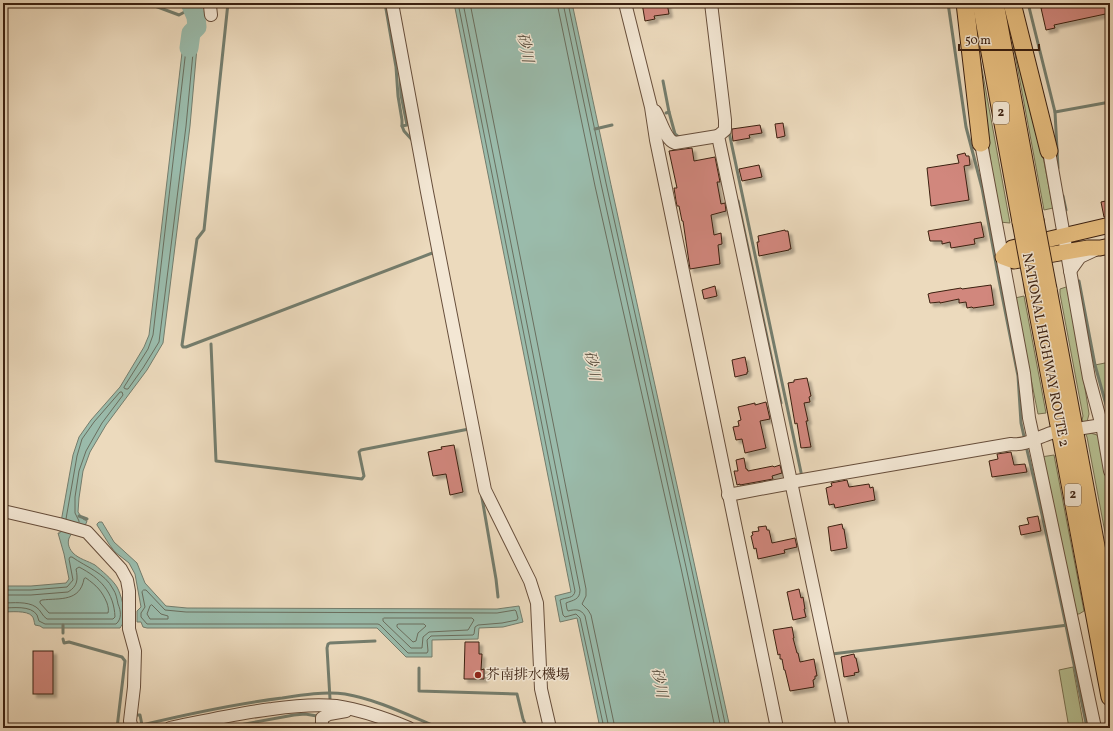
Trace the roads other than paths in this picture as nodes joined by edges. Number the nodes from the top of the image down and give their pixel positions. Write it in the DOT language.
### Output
graph roads {
  1 [pos="392,3"];
  2 [pos="625,3"];
  3 [pos="711,3"];
  4 [pos="956,3"];
  5 [pos="965,3"];
  6 [pos="981,3"];
  7 [pos="995,3"];
  8 [pos="1012,3"];
  9 [pos="1021,3"];
  10 [pos="652,107"];
  11 [pos="718,136"];
  12 [pos="982,143"];
  13 [pos="1049,151"];
  14 [pos="1028,221"];
  15 [pos="1110,225"];
  16 [pos="1064,236"];
  17 [pos="1105,247"];
  18 [pos="1067,252"];
  19 [pos="1003,257"];
  20 [pos="1070,271"];
  21 [pos="1041,291"];
  22 [pos="1082,428"];
  23 [pos="1105,428"];
  24 [pos="1051,433"];
  25 [pos="1028,442"];
  26 [pos="1110,470"];
  27 [pos="793,482"];
  28 [pos="728,495"];
  29 [pos="3,511"];
  30 [pos="1110,621"];
  31 [pos="1110,697"];
  32 [pos="354,709"];
  33 [pos="132,728"];
  34 [pos="170,728"];
  35 [pos="322,728"];
  36 [pos="409,728"];
  37 [pos="550,728"];
  38 [pos="777,728"];
  39 [pos="842,728"];
  40 [pos="1095,728"];
  1 -- 37 [label="street"];
  2 -- 10 [label="street"];
  3 -- 11 [label="street"];
  4 -- 12 [label="street"];
  5 -- 12 [label="highway"];
  6 -- 14 [label="highway, NATIONAL HIGHWAY ROUTE 2 / 2"];
  7 -- 14 [label="highway, NATIONAL HIGHWAY ROUTE 2 / 2"];
  8 -- 13 [label="highway"];
  9 -- 13 [label="street"];
  10 -- 11 [label="street"];
  10 -- 28 [label="street"];
  11 -- 27 [label="street"];
  12 -- 19 [label="street"];
  13 -- 16 [label="street"];
  14 -- 21 [label="highway, NATIONAL HIGHWAY ROUTE 2 / 2, bridge"];
  15 -- 16 [label="main road"];
  16 -- 18 [label="street"];
  16 -- 19 [label="main road"];
  17 -- 18 [label="main road"];
  17 -- 20 [label="street"];
  18 -- 19 [label="main road"];
  18 -- 20 [label="street"];
  19 -- 25 [label="street"];
  20 -- 23 [label="street"];
  21 -- 30 [label="highway, NATIONAL HIGHWAY ROUTE 2 / 2"];
  21 -- 31 [label="highway, NATIONAL HIGHWAY ROUTE 2 / 2"];
  22 -- 23 [label="street"];
  23 -- 26 [label="street"];
  24 -- 25 [label="street"];
  25 -- 27 [label="street"];
  25 -- 40 [label="street"];
  27 -- 28 [label="street"];
  27 -- 39 [label="street"];
  28 -- 38 [label="street"];
  29 -- 33 [label="street"];
  32 -- 34 [label="street"];
  32 -- 35 [label="street"];
  32 -- 36 [label="street"];
}
